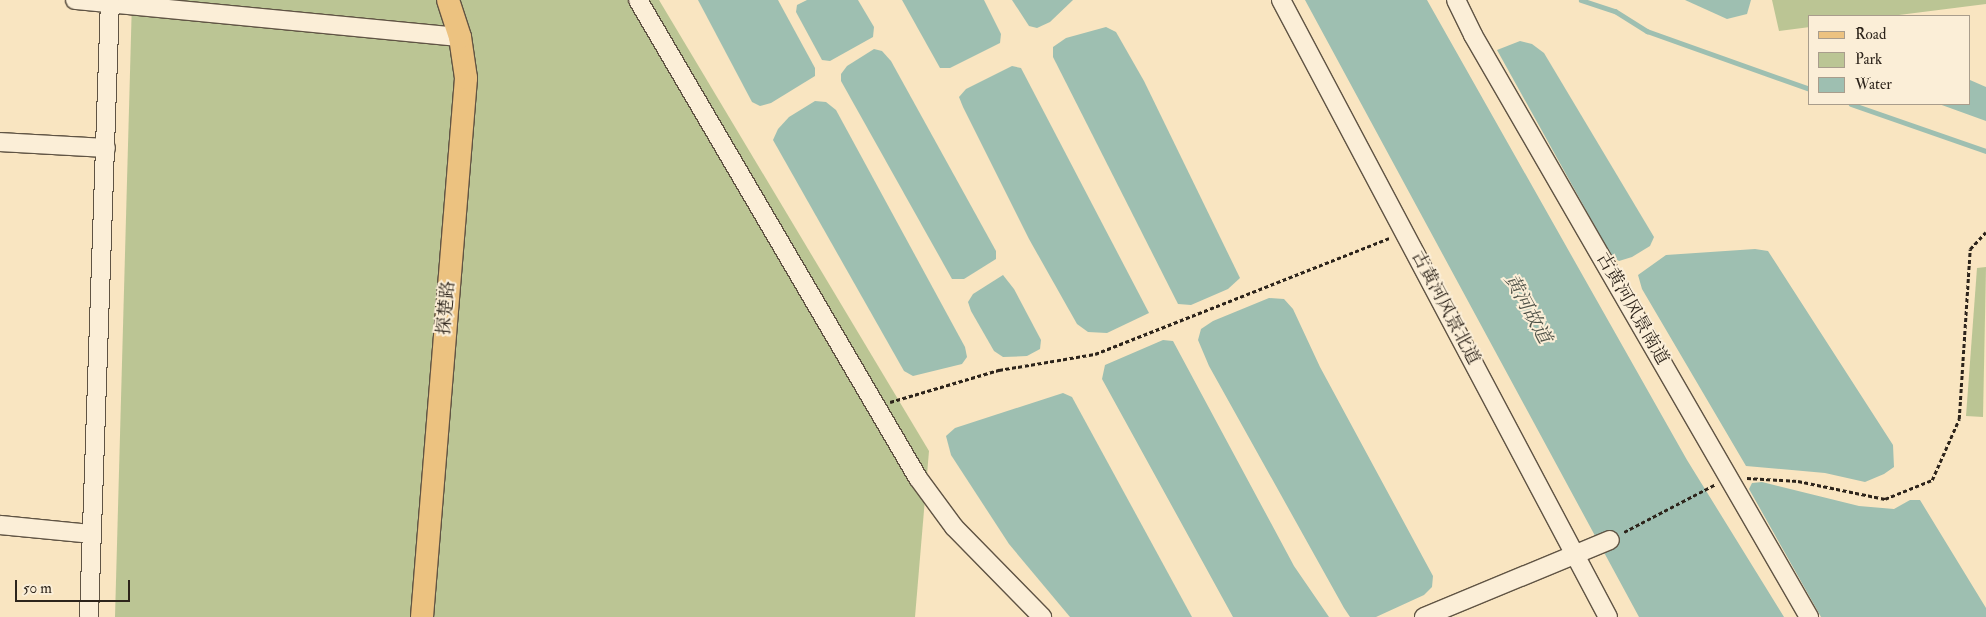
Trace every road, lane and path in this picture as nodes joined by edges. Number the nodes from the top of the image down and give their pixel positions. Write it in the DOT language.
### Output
graph roads {
  1 [pos="75,0"];
  2 [pos="448,0"];
  3 [pos="638,0"];
  4 [pos="1281,0"];
  5 [pos="1456,0"];
  6 [pos="110,2"];
  7 [pos="460,37"];
  8 [pos="0,142"];
  9 [pos="106,148"];
  10 [pos="1405,232"];
  11 [pos="1986,232"];
  12 [pos="876,406"];
  13 [pos="1730,476"];
  14 [pos="0,525"];
  15 [pos="92,534"];
  16 [pos="1610,540"];
  17 [pos="1577,555"];
  18 [pos="89,617"];
  19 [pos="422,617"];
  20 [pos="1042,617"];
  21 [pos="1424,617"];
  22 [pos="1608,617"];
  23 [pos="1809,617"];
  1 -- 6 [label="street"];
  2 -- 7 [label="main road, 探楚路"];
  3 -- 12 [label="street"];
  4 -- 10 [label="street, 古黄河风景北道"];
  5 -- 13 [label="street, 古黄河风景南道"];
  6 -- 7 [label="street"];
  6 -- 9 [label="street"];
  7 -- 19 [label="main road, 探楚路"];
  8 -- 9 [label="street"];
  9 -- 15 [label="street"];
  10 -- 12 [label="path"];
  10 -- 17 [label="street, 古黄河风景北道"];
  11 -- 13 [label="path"];
  12 -- 20 [label="street"];
  13 -- 16 [label="path"];
  13 -- 23 [label="street, 古黄河风景南道"];
  14 -- 15 [label="street"];
  15 -- 18 [label="street"];
  16 -- 17 [label="street"];
  17 -- 21 [label="street"];
  17 -- 22 [label="street, 古黄河风景北道"];
}
